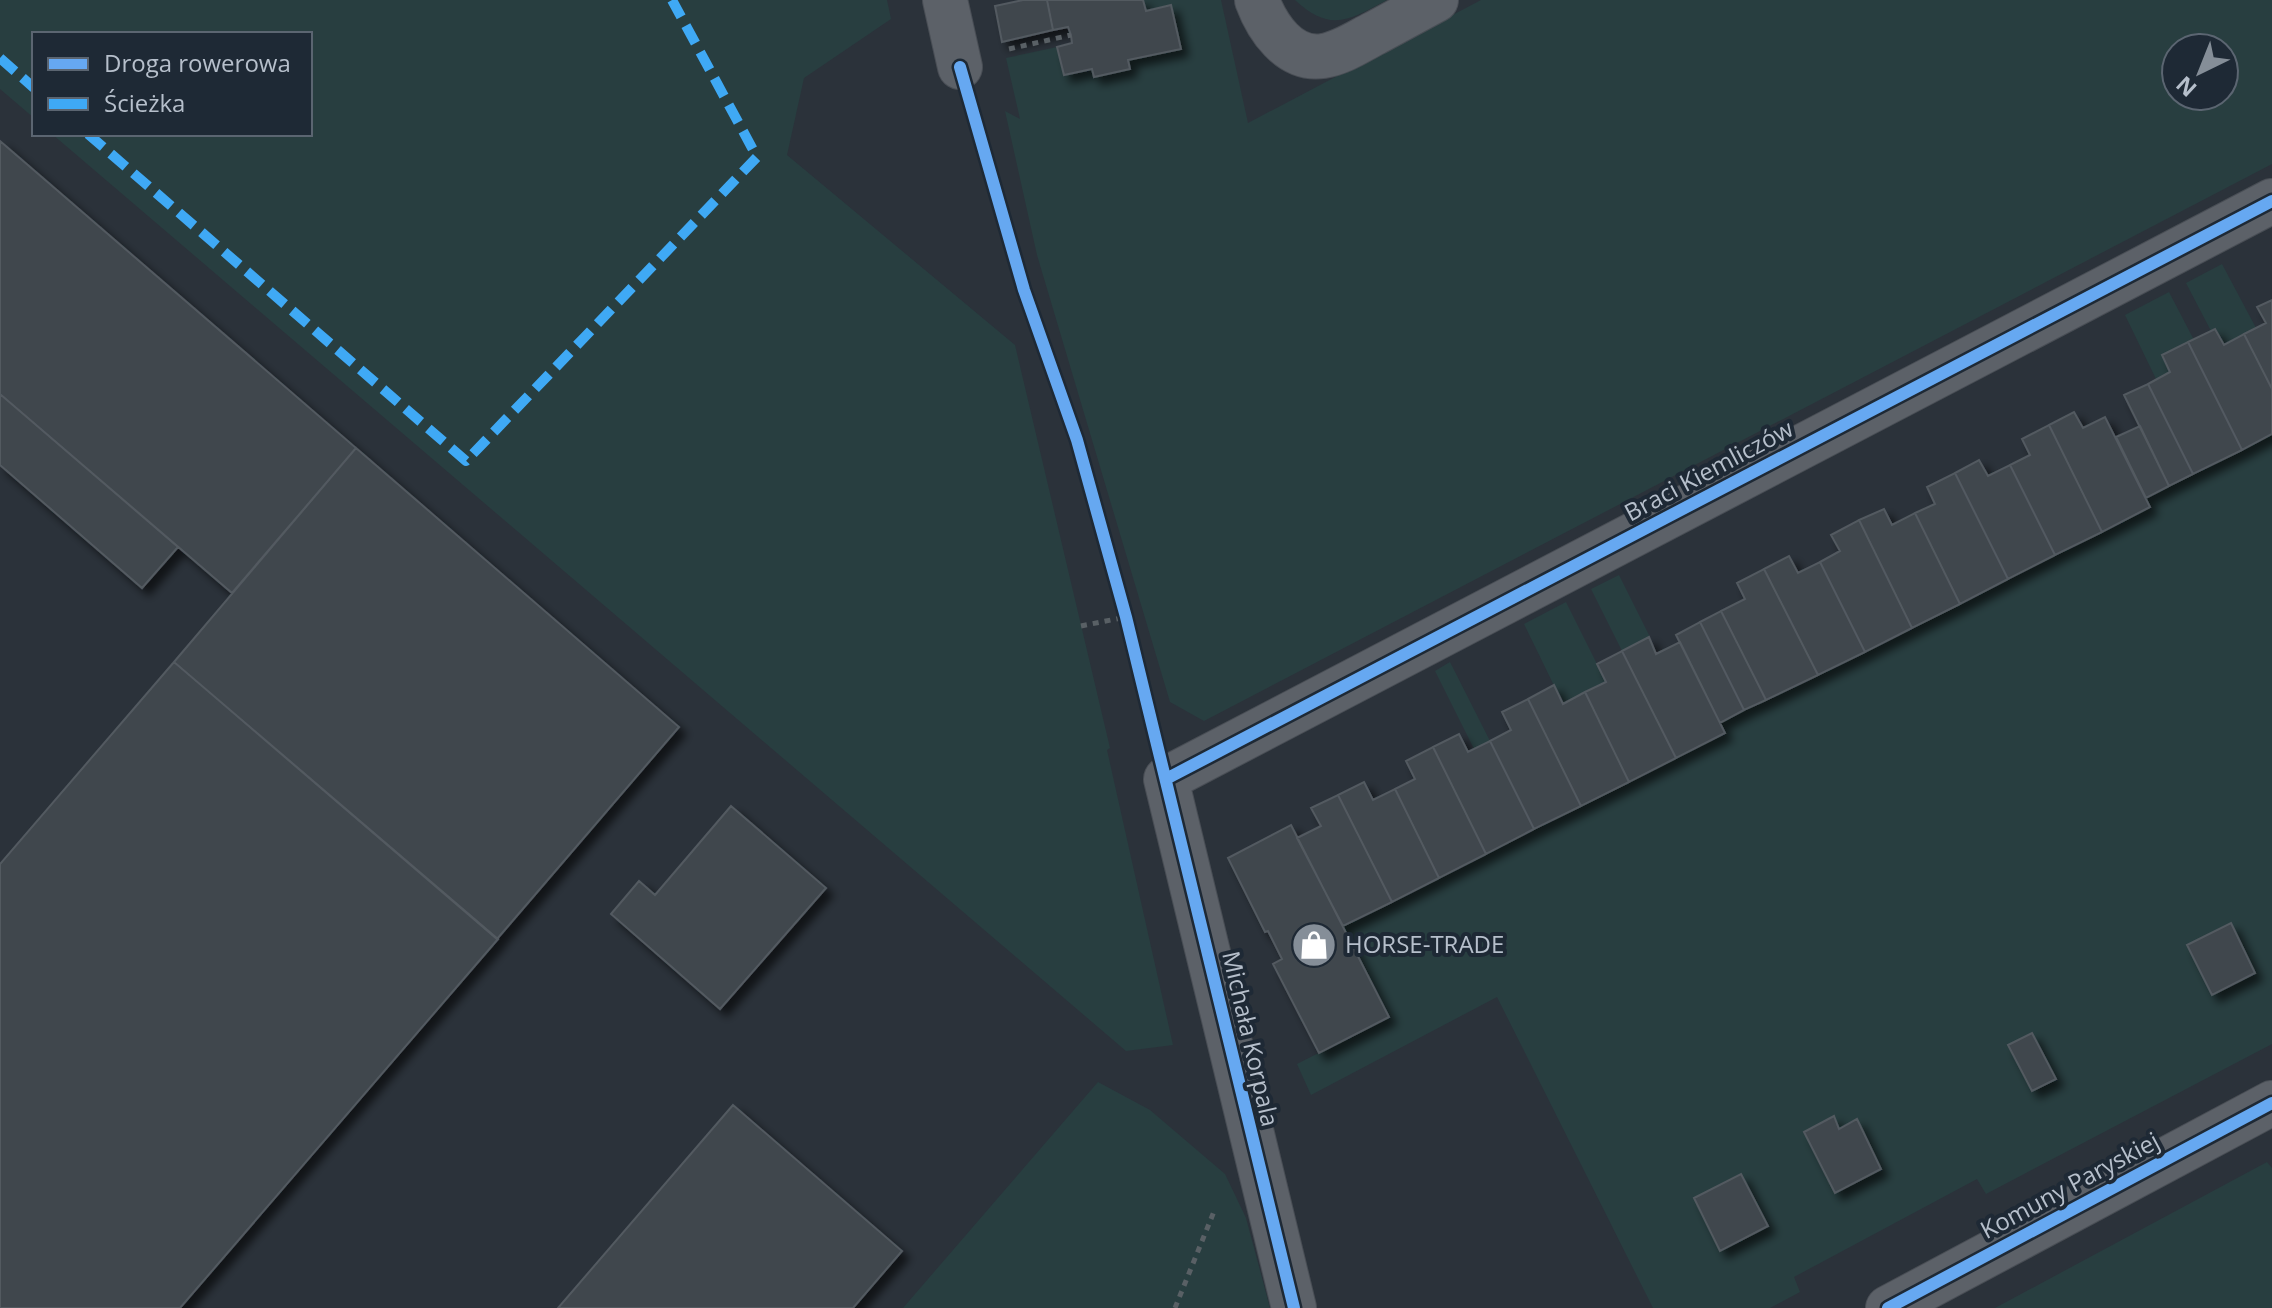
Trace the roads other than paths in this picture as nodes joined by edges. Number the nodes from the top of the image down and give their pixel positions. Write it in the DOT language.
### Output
graph roads {
  1 [pos="945,0"];
  2 [pos="1257,0"];
  3 [pos="1436,0"];
  4 [pos="960,67"];
  5 [pos="2272,201"];
  6 [pos="1166,779"];
  7 [pos="2272,1103"];
  8 [pos="1294,1308"];
  9 [pos="1888,1308"];
  1 -- 4 [label="street"];
  2 -- 3 [label="street"];
  5 -- 6 [label="street, Braci Kiemliczów"];
  6 -- 8 [label="street, Michała Korpala"];
  7 -- 9 [label="street, Komuny Paryskiej"];
}
